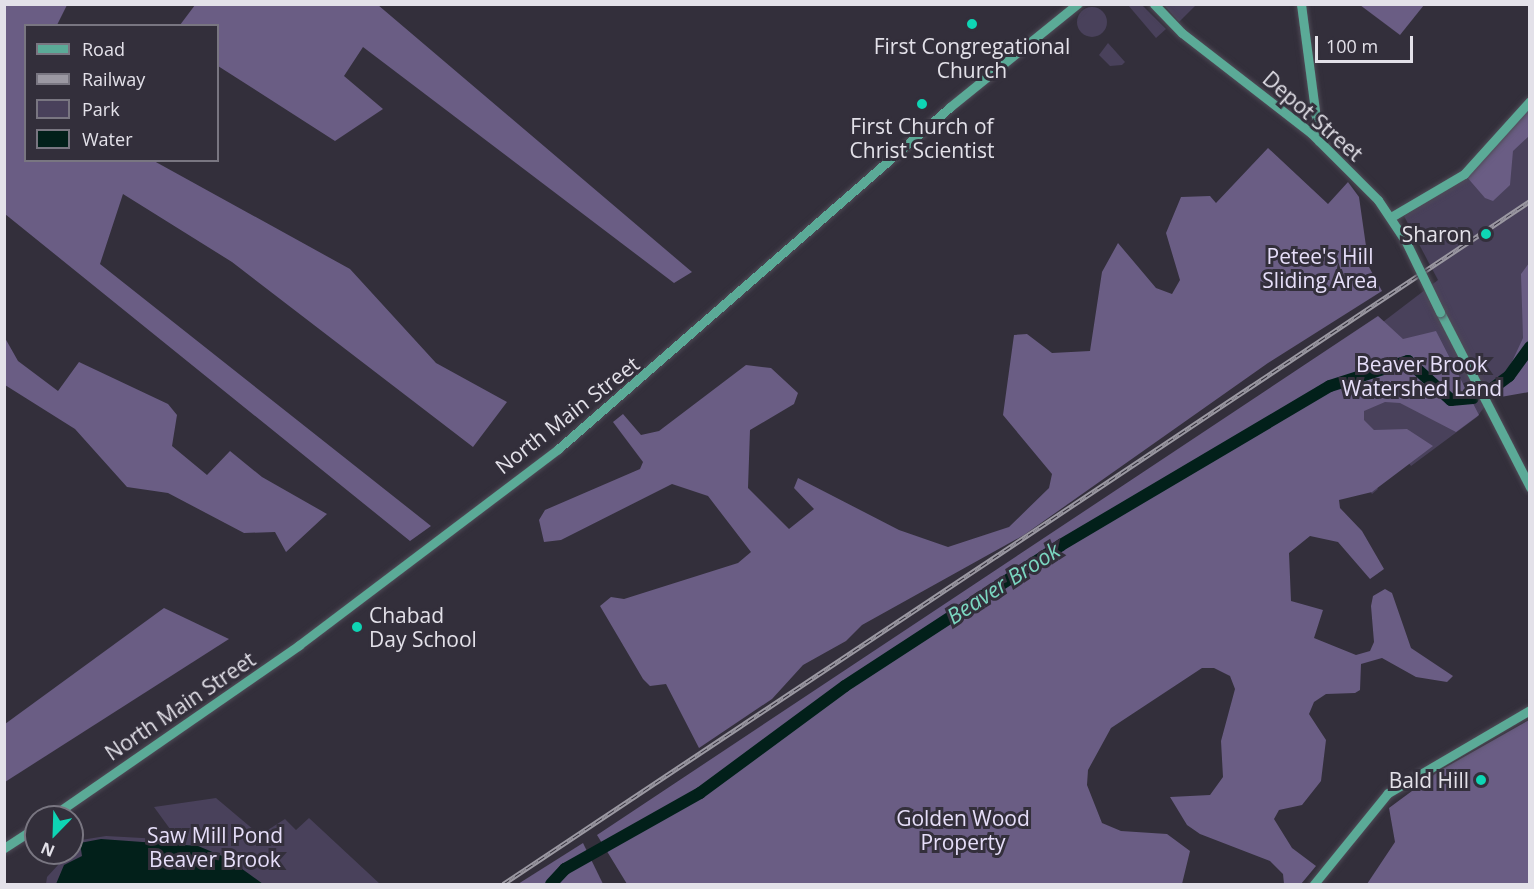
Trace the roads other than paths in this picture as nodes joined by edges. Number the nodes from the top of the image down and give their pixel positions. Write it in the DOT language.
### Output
graph roads {
  1 [pos="1077,4"];
  2 [pos="1154,4"];
  3 [pos="1301,4"];
  4 [pos="1530,101"];
  5 [pos="1319,141"];
  6 [pos="1391,217"];
  7 [pos="1530,487"];
  8 [pos="1530,710"];
  9 [pos="68,805"];
  10 [pos="24,835"];
  11 [pos="4,848"];
  12 [pos="1314,885"];
  1 -- 9 [label="main road, North Main Street"];
  2 -- 5 [label="main road, Depot Street"];
  3 -- 5 [label="main road"];
  4 -- 6 [label="main road"];
  5 -- 6 [label="main road, Depot Street"];
  6 -- 7 [label="main road, Depot Street, bridge"];
  8 -- 12 [label="main road"];
  10 -- 11 [label="main road"];
}
